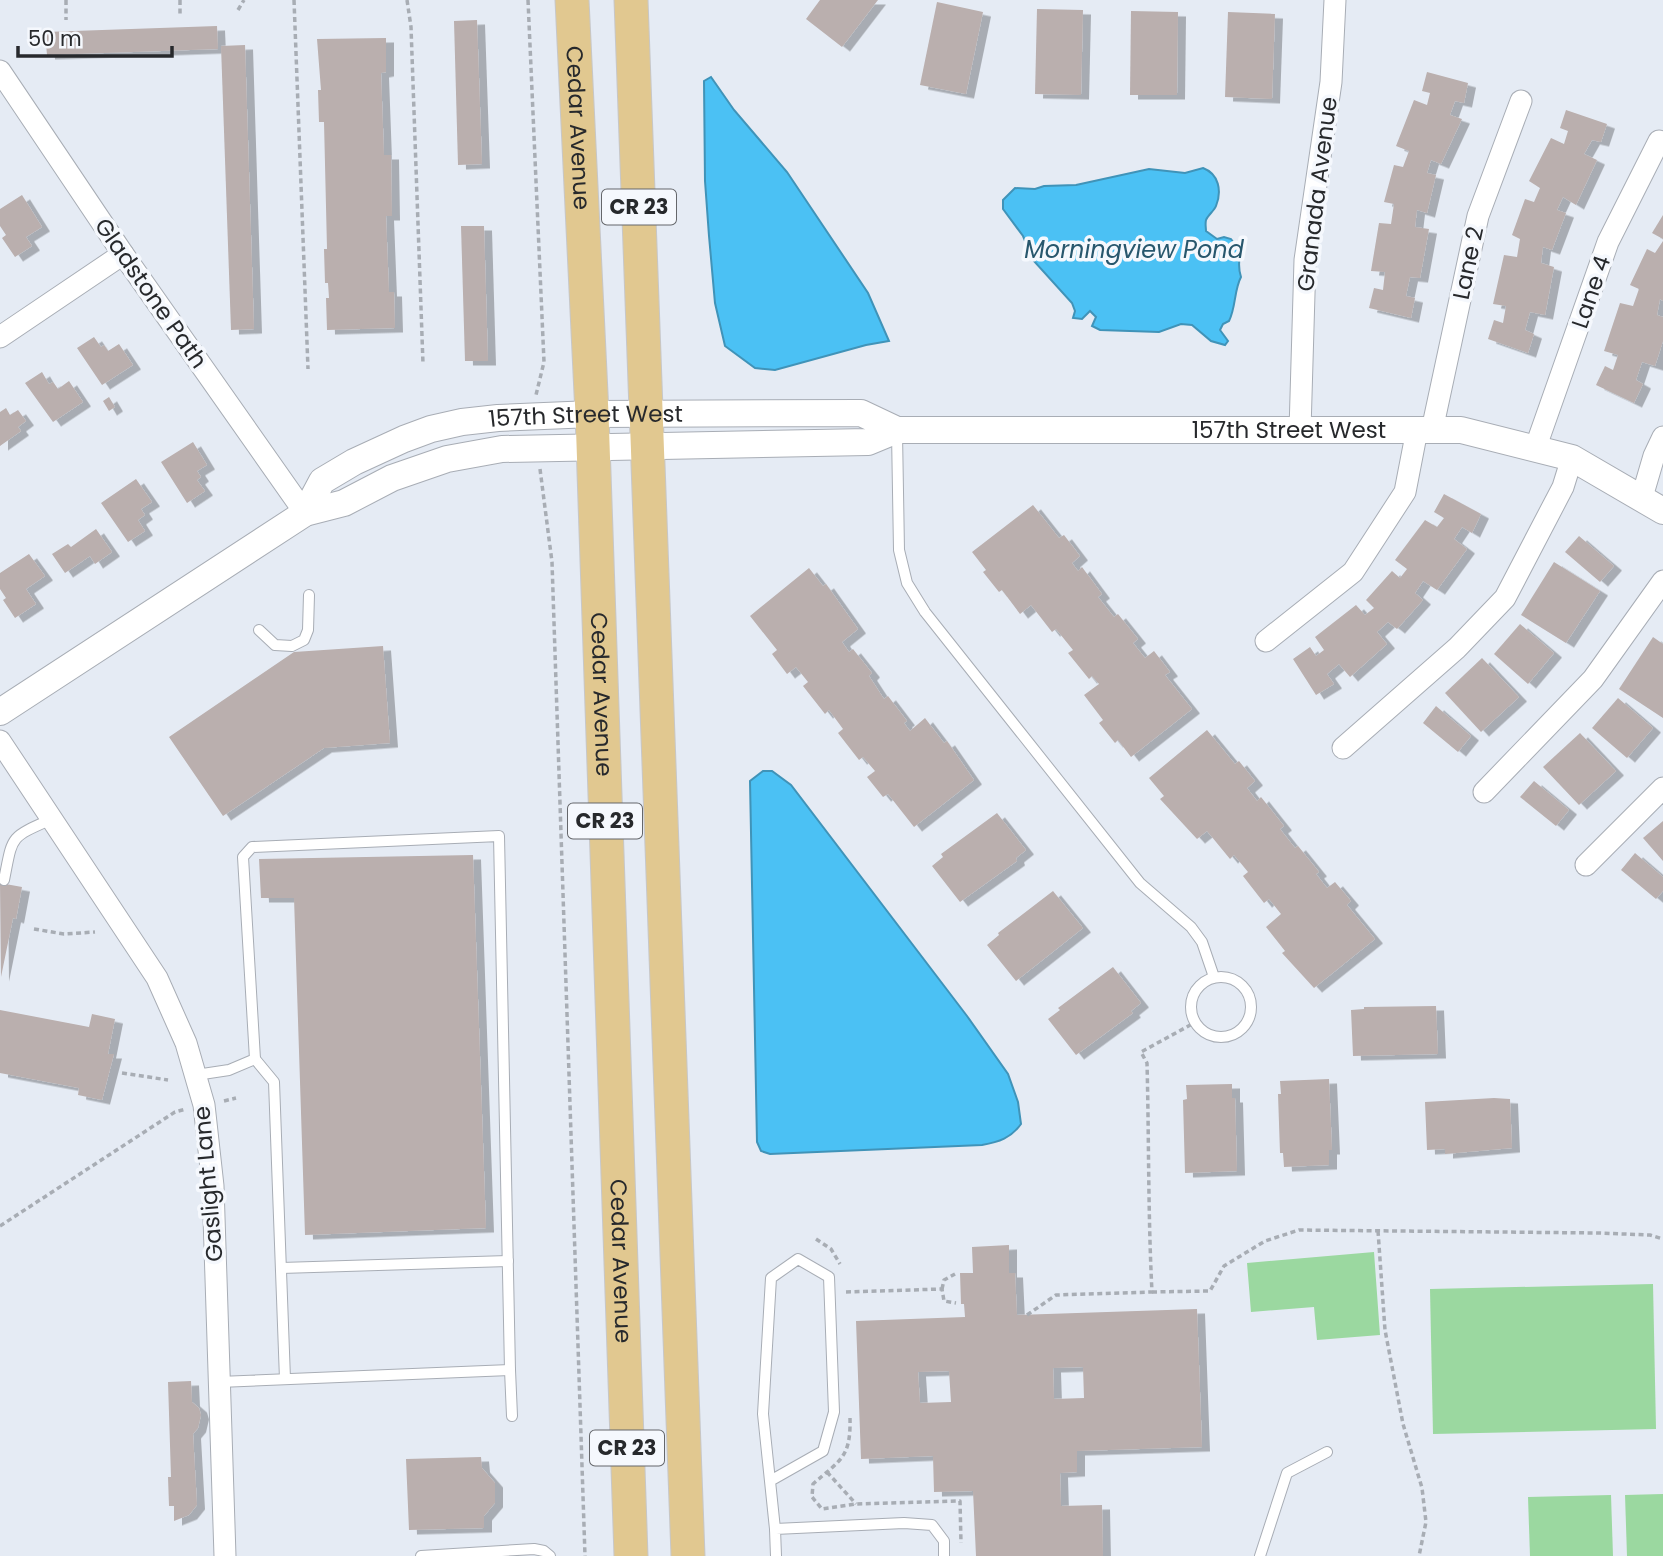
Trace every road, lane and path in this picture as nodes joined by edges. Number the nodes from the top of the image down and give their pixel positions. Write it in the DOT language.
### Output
graph roads {
  1 [pos="66,0"];
  2 [pos="180,0"];
  3 [pos="244,0"];
  4 [pos="294,0"];
  5 [pos="407,0"];
  6 [pos="528,0"];
  7 [pos="572,0"];
  8 [pos="631,0"];
  9 [pos="1335,0"];
  10 [pos="238,10"];
  11 [pos="180,15"];
  12 [pos="66,20"];
  13 [pos="0,71"];
  14 [pos="1521,101"];
  15 [pos="1659,141"];
  16 [pos="123,254"];
  17 [pos="0,337"];
  18 [pos="423,363"];
  19 [pos="308,369"];
  20 [pos="592,414"];
  21 [pos="646,414"];
  22 [pos="538,416"];
  23 [pos="897,430"];
  24 [pos="1300,430"];
  25 [pos="1424,430"];
  26 [pos="1663,437"];
  27 [pos="647,448"];
  28 [pos="540,449"];
  29 [pos="593,449"];
  30 [pos="1535,449"];
  31 [pos="1572,458"];
  32 [pos="1652,504"];
  33 [pos="305,513"];
  34 [pos="1663,581"];
  35 [pos="309,596"];
  36 [pos="259,630"];
  37 [pos="1266,642"];
  38 [pos="0,712"];
  39 [pos="0,741"];
  40 [pos="1343,748"];
  41 [pos="1663,788"];
  42 [pos="1484,792"];
  43 [pos="52,819"];
  44 [pos="1586,865"];
  45 [pos="4,880"];
  46 [pos="34,929"];
  47 [pos="95,932"];
  48 [pos="1214,977"];
  49 [pos="1194,1023"];
  50 [pos="255,1059"];
  51 [pos="122,1073"];
  52 [pos="195,1075"];
  53 [pos="168,1080"];
  54 [pos="236,1098"];
  55 [pos="204,1105"];
  56 [pos="0,1226"];
  57 [pos="1378,1231"];
  58 [pos="1663,1239"];
  59 [pos="508,1261"];
  60 [pos="281,1268"];
  61 [pos="955,1274"];
  62 [pos="942,1289"];
  63 [pos="844,1292"];
  64 [pos="1152,1292"];
  65 [pos="956,1303"];
  66 [pos="1027,1315"];
  67 [pos="510,1370"];
  68 [pos="285,1380"];
  69 [pos="219,1382"];
  70 [pos="512,1416"];
  71 [pos="1327,1452"];
  72 [pos="827,1471"];
  73 [pos="771,1481"];
  74 [pos="856,1504"];
  75 [pos="629,1508"];
  76 [pos="775,1529"];
  77 [pos="428,1555"];
  78 [pos="225,1556"];
  79 [pos="551,1556"];
  80 [pos="585,1556"];
  81 [pos="631,1556"];
  82 [pos="638,1556"];
  83 [pos="688,1556"];
  84 [pos="776,1556"];
  85 [pos="944,1556"];
  86 [pos="1260,1556"];
  87 [pos="1419,1556"];
  1 -- 12 [label="path"];
  2 -- 11 [label="path"];
  3 -- 10 [label="path"];
  4 -- 19 [label="path"];
  5 -- 18 [label="path"];
  6 -- 22 [label="path"];
  7 -- 20 [label="main road, Cedar Avenue / CR 23"];
  8 -- 21 [label="main road, CR 23"];
  9 -- 24 [label="street, Granada Avenue"];
  13 -- 16 [label="street, Gladstone Path"];
  14 -- 25 [label="street, Lane 2"];
  15 -- 30 [label="street, Lane 4"];
  16 -- 17 [label="street"];
  16 -- 33 [label="street, Gladstone Path"];
  20 -- 21 [label="street, 157th Street West"];
  20 -- 22 [label="street, 157th Street West"];
  20 -- 29 [label="main road, Cedar Avenue / CR 23"];
  21 -- 23 [label="street, 157th Street West"];
  21 -- 27 [label="main road, CR 23"];
  22 -- 33 [label="street, 157th Street West"];
  23 -- 24 [label="street, 157th Street West"];
  23 -- 27 [label="street, 157th Street West"];
  23 -- 48 [label="lane"];
  24 -- 25 [label="street, 157th Street West"];
  25 -- 30 [label="street, 157th Street West"];
  25 -- 37 [label="street, Lane 2"];
  26 -- 32 [label="street"];
  27 -- 29 [label="street, 157th Street West"];
  27 -- 83 [label="main road, CR 23"];
  28 -- 29 [label="street, 157th Street West"];
  28 -- 33 [label="street, 157th Street West"];
  28 -- 80 [label="path"];
  29 -- 75 [label="main road, Cedar Avenue / CR 23"];
  30 -- 31 [label="street, 157th Street West"];
  31 -- 32 [label="street, 157th Street West"];
  31 -- 40 [label="street"];
  33 -- 38 [label="street, 157th Street West"];
  34 -- 42 [label="street"];
  35 -- 36 [label="lane"];
  39 -- 43 [label="street, Gaslight Lane"];
  41 -- 44 [label="street"];
  43 -- 45 [label="lane"];
  43 -- 52 [label="street, Gaslight Lane"];
  46 -- 47 [label="path"];
  48 -- 49 [label="lane"];
  48 -- 49 [label="lane"];
  49 -- 64 [label="path"];
  50 -- 52 [label="lane"];
  50 -- 59 [label="lane"];
  50 -- 60 [label="lane"];
  51 -- 53 [label="path"];
  52 -- 55 [label="street, Gaslight Lane"];
  54 -- 55 [label="path"];
  55 -- 56 [label="path"];
  55 -- 69 [label="street, Gaslight Lane"];
  57 -- 58 [label="path"];
  57 -- 64 [label="path"];
  57 -- 87 [label="path"];
  59 -- 60 [label="lane"];
  59 -- 67 [label="lane"];
  60 -- 68 [label="lane"];
  61 -- 62 [label="path"];
  62 -- 63 [label="path"];
  62 -- 65 [label="path"];
  64 -- 66 [label="path"];
  67 -- 68 [label="lane"];
  67 -- 70 [label="lane"];
  68 -- 69 [label="lane"];
  69 -- 78 [label="street, Gaslight Lane"];
  71 -- 86 [label="lane"];
  72 -- 74 [label="path"];
  73 -- 73 [label="lane"];
  73 -- 76 [label="lane"];
  75 -- 81 [label="main road, Cedar Avenue / CR 23"];
  75 -- 82 [label="main road"];
  76 -- 84 [label="lane"];
  76 -- 85 [label="lane"];
  77 -- 79 [label="lane"];
}
